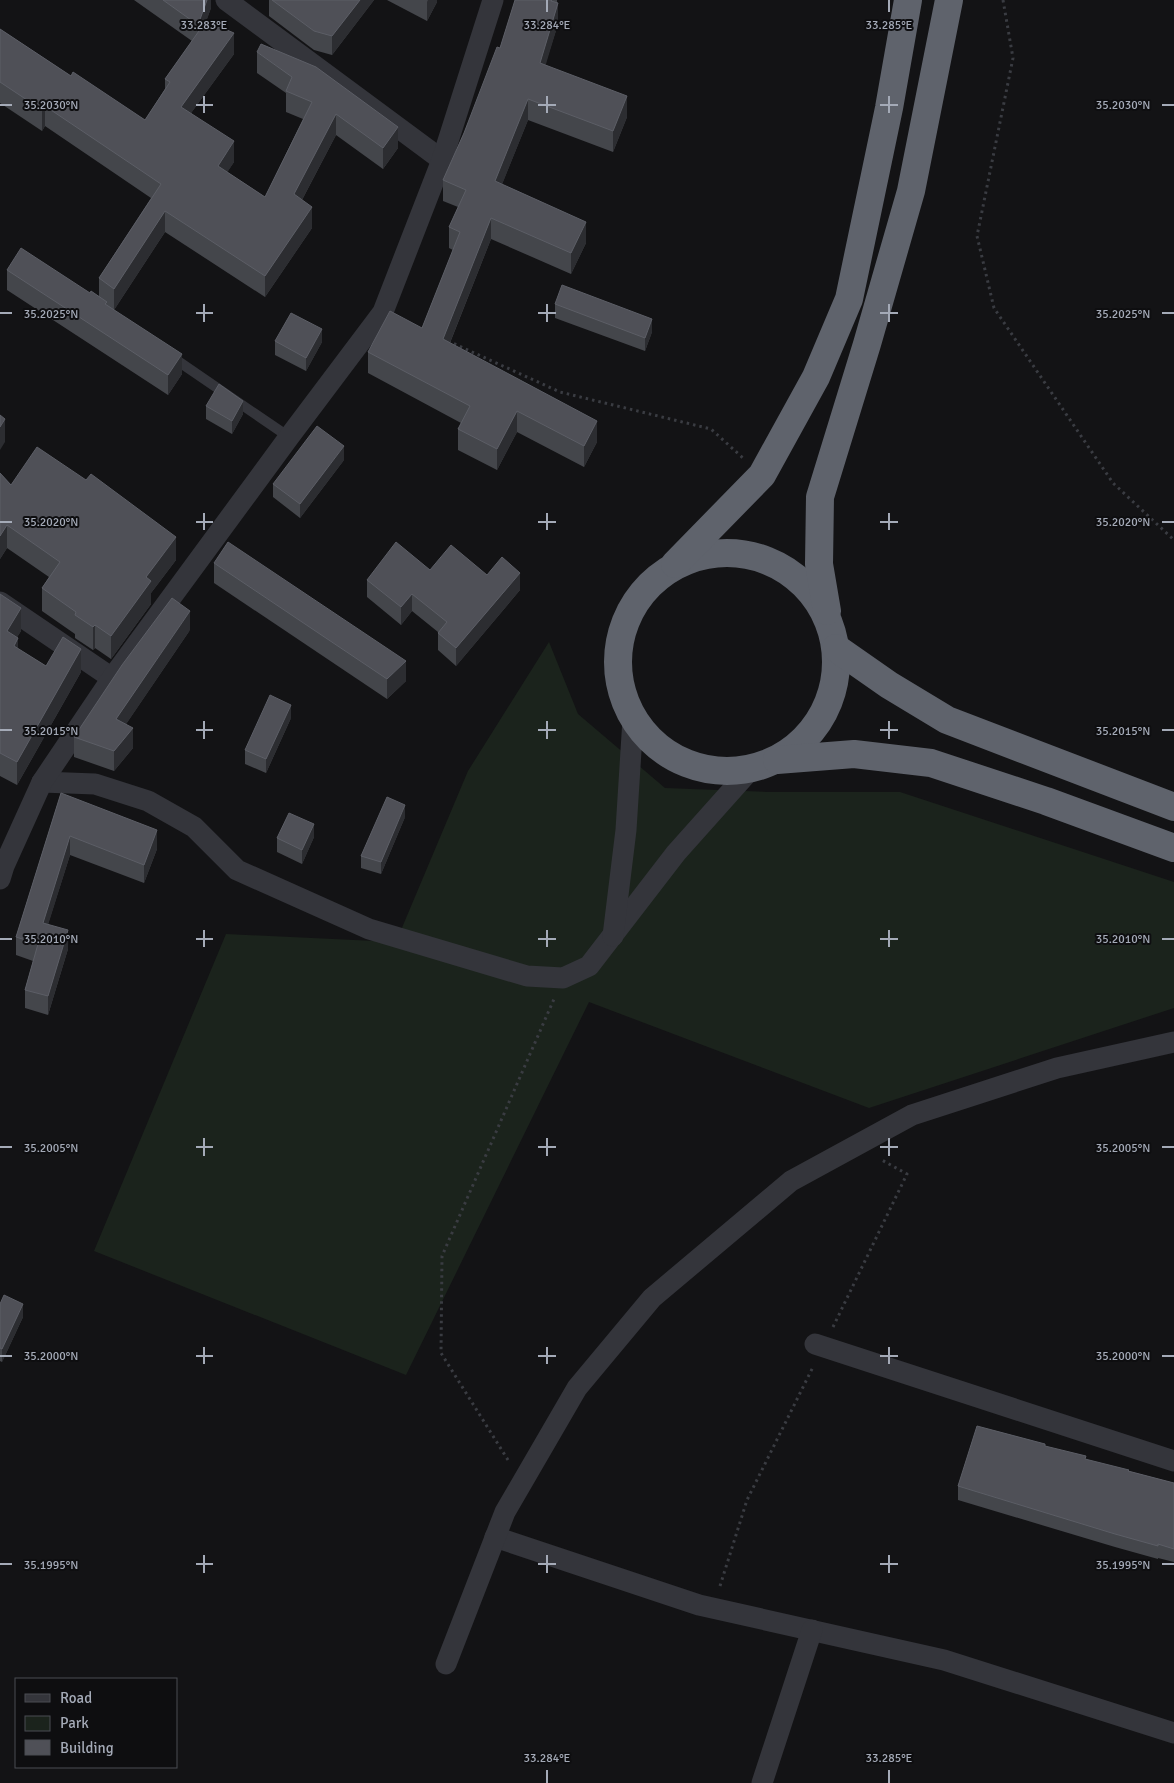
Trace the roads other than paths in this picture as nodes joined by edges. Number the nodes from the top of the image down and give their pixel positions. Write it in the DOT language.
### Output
graph roads {
  1 [pos="226,0"];
  2 [pos="494,0"];
  3 [pos="908,0"];
  4 [pos="949,0"];
  5 [pos="442,160"];
  6 [pos="167,354"];
  7 [pos="289,437"];
  8 [pos="669,569"];
  9 [pos="0,602"];
  10 [pos="828,620"];
  11 [pos="836,648"];
  12 [pos="112,678"];
  13 [pos="633,719"];
  14 [pos="777,760"];
  15 [pos="752,769"];
  16 [pos="42,782"];
  17 [pos="1174,807"];
  18 [pos="1174,848"];
  19 [pos="1,870"];
  20 [pos="613,937"];
  21 [pos="1174,1042"];
  22 [pos="821,1346"];
  23 [pos="1174,1462"];
  24 [pos="495,1538"];
  25 [pos="812,1630"];
  26 [pos="446,1664"];
  27 [pos="1174,1733"];
  28 [pos="762,1783"];
  1 -- 5 [label="street"];
  2 -- 5 [label="street"];
  3 -- 8 [label="highway"];
  4 -- 10 [label="highway"];
  5 -- 7 [label="street"];
  6 -- 7 [label="lane"];
  7 -- 12 [label="street"];
  8 -- 10 [label="highway"];
  8 -- 13 [label="highway"];
  9 -- 12 [label="street"];
  10 -- 11 [label="highway"];
  11 -- 14 [label="highway"];
  11 -- 17 [label="highway"];
  12 -- 16 [label="street"];
  13 -- 15 [label="highway"];
  13 -- 20 [label="street"];
  14 -- 15 [label="highway"];
  14 -- 18 [label="highway"];
  15 -- 20 [label="street"];
  16 -- 19 [label="street"];
  16 -- 20 [label="street"];
  21 -- 24 [label="street"];
  22 -- 23 [label="street"];
  24 -- 25 [label="street"];
  24 -- 26 [label="street"];
  25 -- 27 [label="street"];
  25 -- 28 [label="street"];
}
